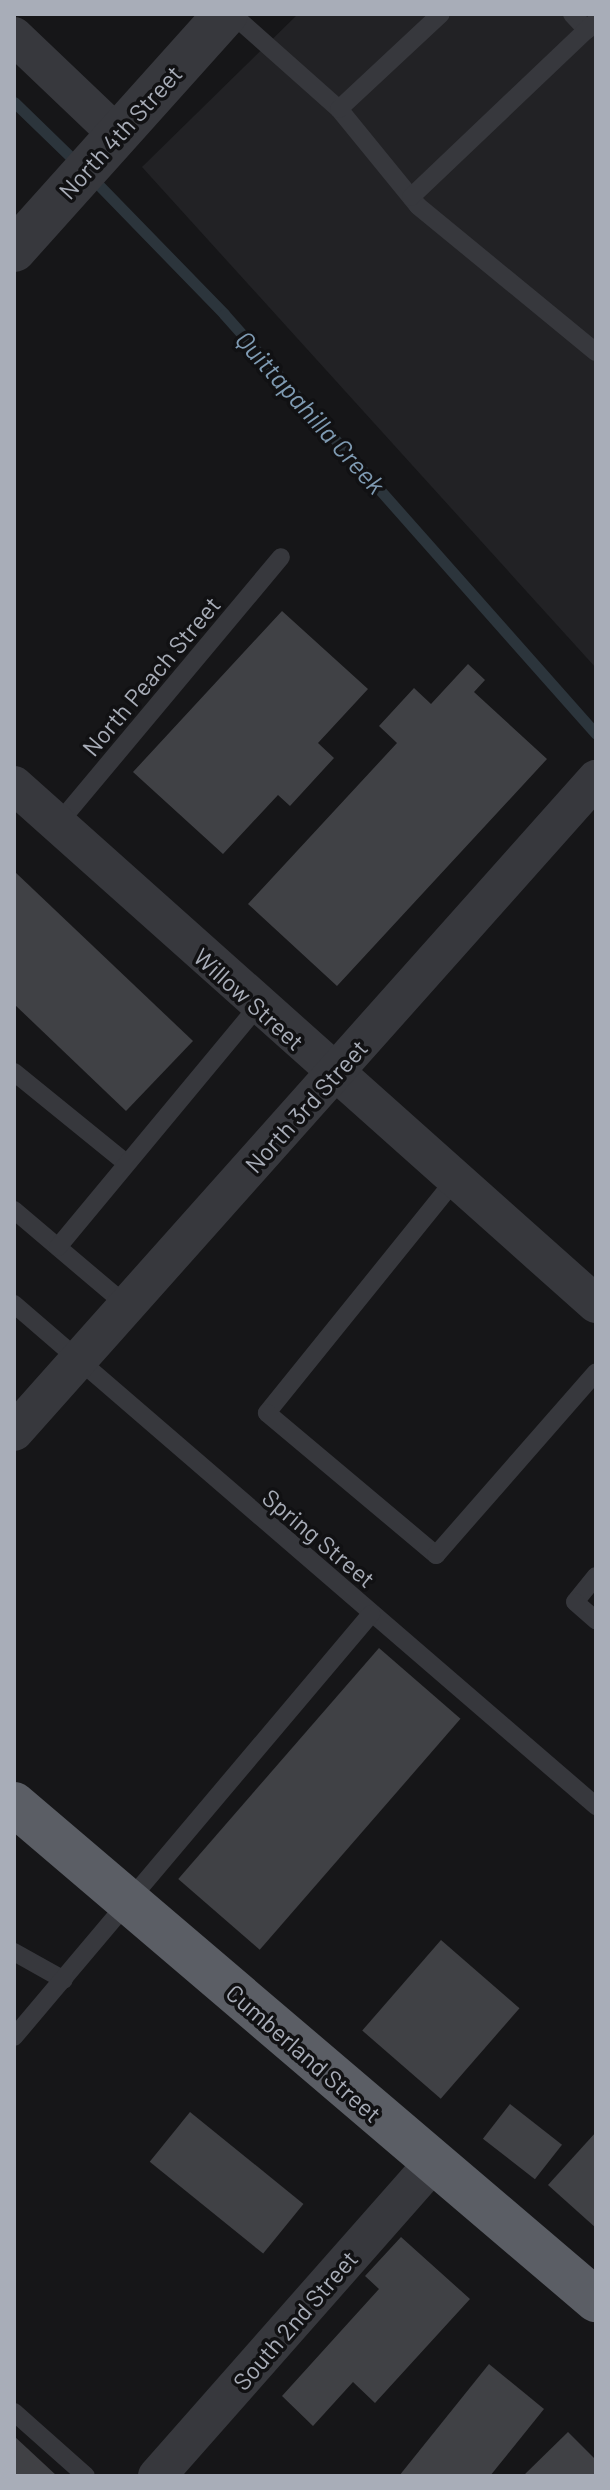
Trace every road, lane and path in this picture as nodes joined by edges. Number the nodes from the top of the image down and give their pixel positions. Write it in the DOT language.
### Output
graph roads {
  1 [pos="229,14"];
  2 [pos="441,14"];
  3 [pos="572,14"];
  4 [pos="591,25"];
  5 [pos="14,36"];
  6 [pos="339,109"];
  7 [pos="96,158"];
  8 [pos="411,197"];
  9 [pos="14,250"];
  10 [pos="596,352"];
  11 [pos="281,557"];
  12 [pos="596,779"];
  13 [pos="14,785"];
  14 [pos="57,825"];
  15 [pos="257,1007"];
  16 [pos="14,1072"];
  17 [pos="333,1076"];
  18 [pos="126,1163"];
  19 [pos="454,1181"];
  20 [pos="14,1210"];
  21 [pos="58,1247"];
  22 [pos="14,1304"];
  23 [pos="596,1304"];
  24 [pos="127,1306"];
  25 [pos="76,1363"];
  26 [pos="596,1372"];
  27 [pos="14,1432"];
  28 [pos="596,1576"];
  29 [pos="371,1614"];
  30 [pos="596,1620"];
  31 [pos="14,1804"];
  32 [pos="596,1806"];
  33 [pos="131,1903"];
  34 [pos="14,1952"];
  35 [pos="64,1980"];
  36 [pos="14,2037"];
  37 [pos="433,2163"];
  38 [pos="596,2300"];
  39 [pos="14,2412"];
  40 [pos="86,2476"];
  41 [pos="157,2476"];
  1 -- 6 [label="lane"];
  1 -- 7 [label="street, North 4th Street"];
  2 -- 6 [label="lane"];
  3 -- 4 [label="lane"];
  4 -- 8 [label="lane"];
  5 -- 7 [label="street"];
  6 -- 8 [label="lane"];
  7 -- 9 [label="street, North 4th Street"];
  8 -- 10 [label="lane"];
  11 -- 14 [label="lane, North Peach Street"];
  12 -- 17 [label="street, North 3rd Street"];
  13 -- 14 [label="street, Willow Street"];
  14 -- 15 [label="street, Willow Street"];
  15 -- 17 [label="street, Willow Street"];
  15 -- 18 [label="lane"];
  16 -- 18 [label="lane"];
  17 -- 19 [label="street, Willow Street"];
  17 -- 24 [label="street, North 3rd Street"];
  18 -- 21 [label="lane"];
  19 -- 23 [label="street, Willow Street"];
  19 -- 26 [label="lane"];
  20 -- 21 [label="lane"];
  21 -- 24 [label="lane"];
  22 -- 25 [label="lane, Spring Street"];
  24 -- 25 [label="street, North 3rd Street"];
  25 -- 27 [label="street, North 3rd Street"];
  25 -- 29 [label="lane, Spring Street"];
  28 -- 30 [label="lane"];
  29 -- 32 [label="lane, Spring Street"];
  29 -- 33 [label="lane"];
  31 -- 33 [label="highway, Cumberland Street"];
  33 -- 35 [label="lane"];
  33 -- 37 [label="highway, Cumberland Street"];
  34 -- 35 [label="lane"];
  35 -- 36 [label="lane"];
  37 -- 38 [label="highway, Cumberland Street"];
  37 -- 41 [label="street, South 2nd Street"];
  39 -- 40 [label="lane"];
}
